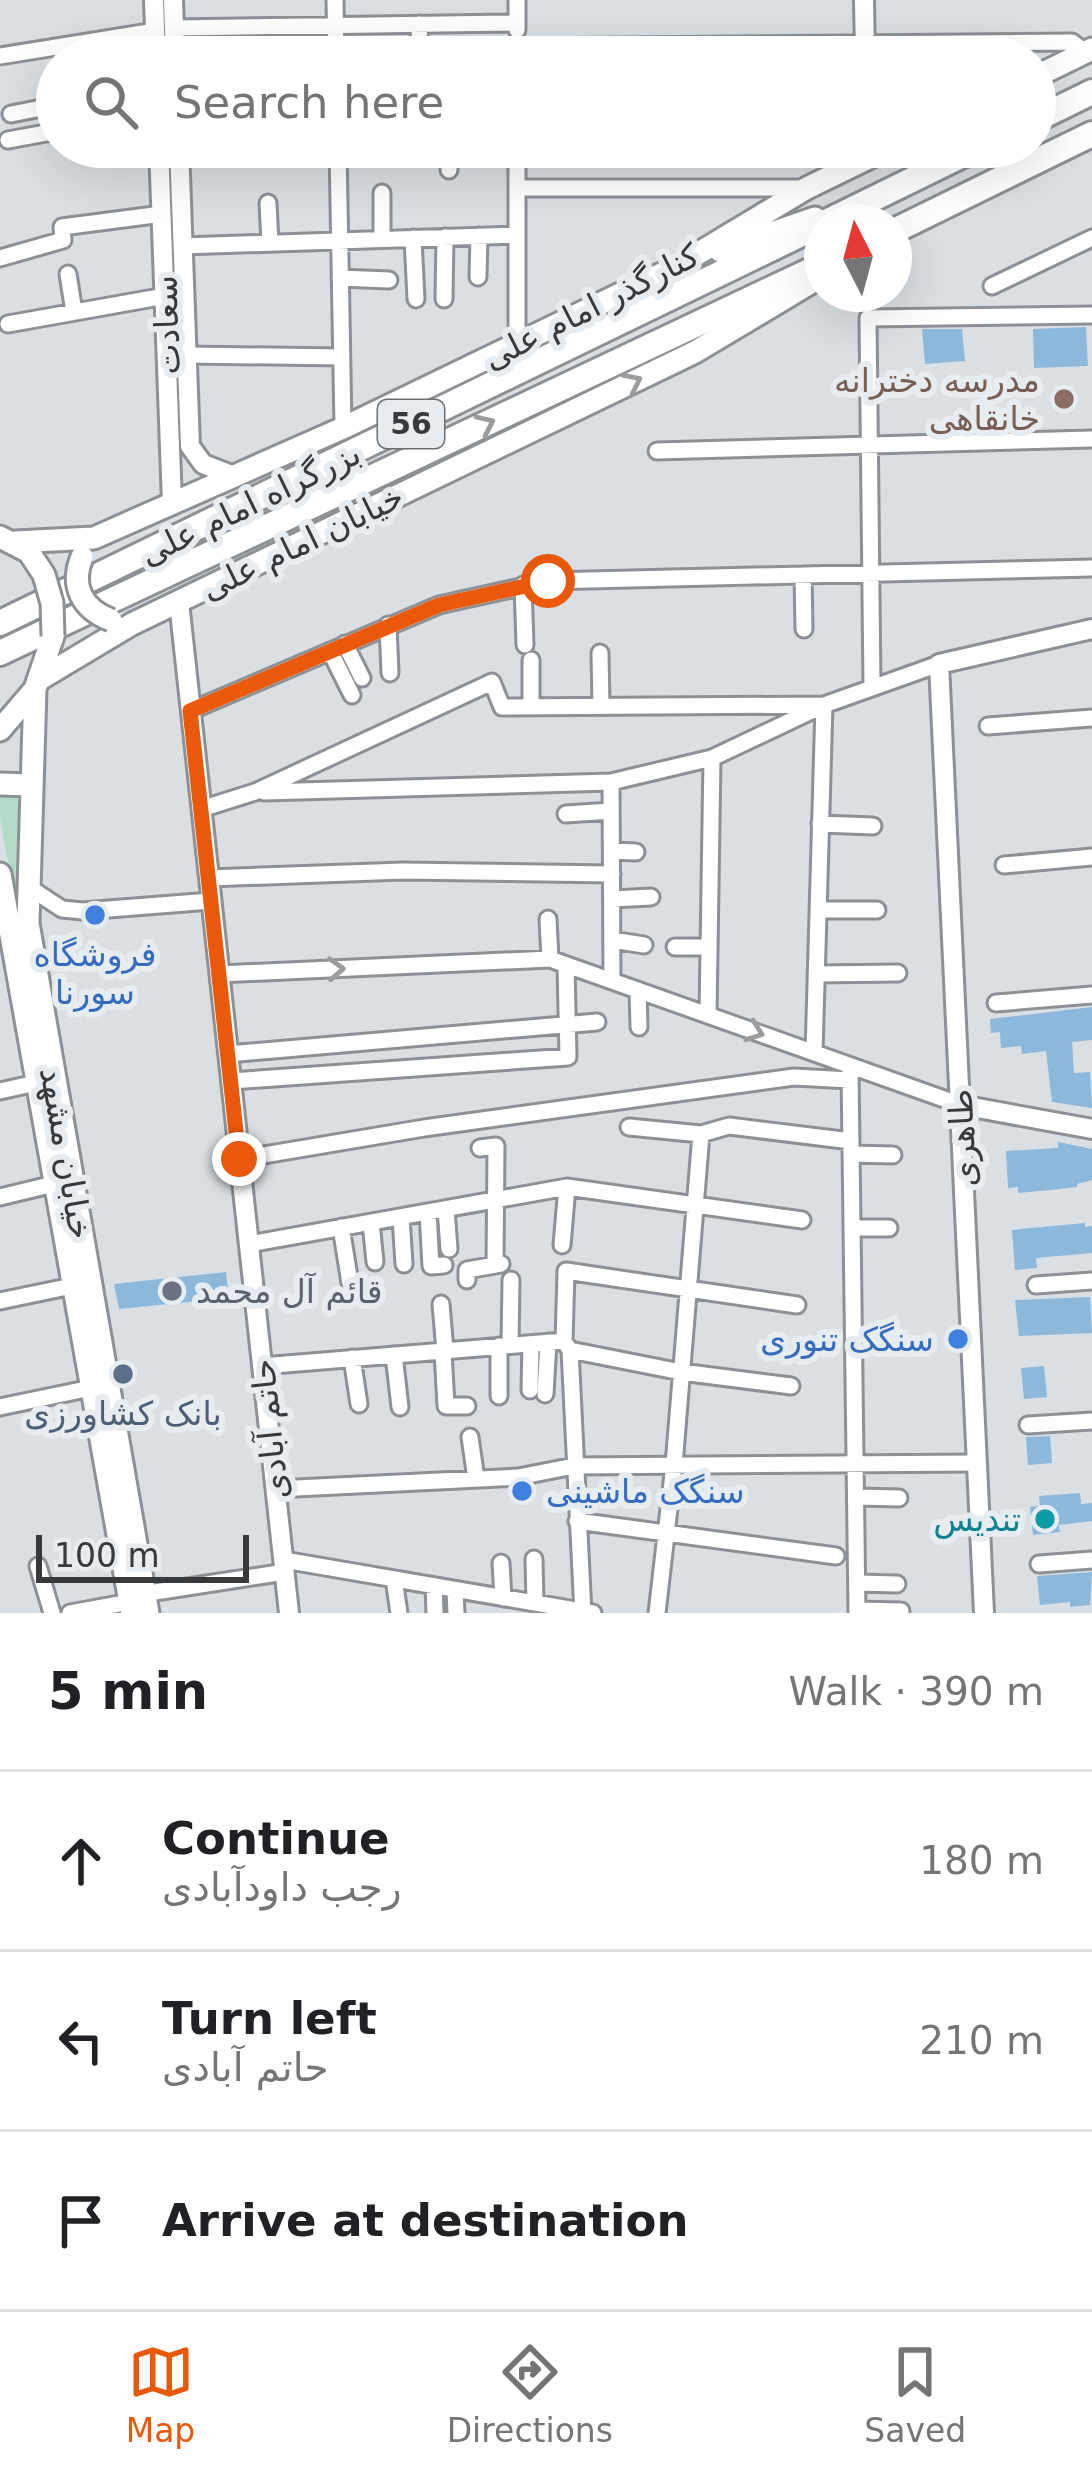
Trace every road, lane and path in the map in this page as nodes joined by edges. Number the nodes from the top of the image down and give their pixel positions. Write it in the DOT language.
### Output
graph roads {
  1 [pos="154,0"];
  2 [pos="173,0"];
  3 [pos="335,0"];
  4 [pos="517,0"];
  5 [pos="864,0"];
  6 [pos="517,23"];
  7 [pos="419,24"];
  8 [pos="336,25"];
  9 [pos="165,30"];
  10 [pos="127,36"];
  11 [pos="163,36"];
  12 [pos="167,36"];
  13 [pos="336,36"];
  14 [pos="419,36"];
  15 [pos="517,36"];
  16 [pos="864,36"];
  17 [pos="1056,44"];
  18 [pos="36,50"];
  19 [pos="1089,51"];
  20 [pos="0,56"];
  21 [pos="1056,67"];
  22 [pos="1092,92"];
  23 [pos="36,109"];
  24 [pos="1056,110"];
  25 [pos="11,114"];
  26 [pos="36,135"];
  27 [pos="1087,138"];
  28 [pos="8,140"];
  29 [pos="1056,153"];
  30 [pos="160,168"];
  31 [pos="179,168"];
  32 [pos="338,168"];
  33 [pos="517,168"];
  34 [pos="841,168"];
  35 [pos="936,168"];
  36 [pos="1025,168"];
  37 [pos="517,188"];
  38 [pos="807,188"];
  39 [pos="889,191"];
  40 [pos="382,193"];
  41 [pos="268,203"];
  42 [pos="863,204"];
  43 [pos="162,214"];
  44 [pos="912,223"];
  45 [pos="804,233"];
  46 [pos="517,235"];
  47 [pos="479,236"];
  48 [pos="445,237"];
  49 [pos="413,238"];
  50 [pos="1092,238"];
  51 [pos="382,239"];
  52 [pos="340,241"];
  53 [pos="269,243"];
  54 [pos="182,246"];
  55 [pos="0,257"];
  56 [pos="674,268"];
  57 [pos="804,273"];
  58 [pos="68,274"];
  59 [pos="478,277"];
  60 [pos="340,278"];
  61 [pos="388,280"];
  62 [pos="992,286"];
  63 [pos="804,287"];
  64 [pos="165,296"];
  65 [pos="416,299"];
  66 [pos="444,299"];
  67 [pos="74,312"];
  68 [pos="1092,315"];
  69 [pos="8,324"];
  70 [pos="517,344"];
  71 [pos="187,355"];
  72 [pos="342,357"];
  73 [pos="343,428"];
  74 [pos="1092,439"];
  75 [pos="180,446"];
  76 [pos="869,446"];
  77 [pos="657,451"];
  78 [pos="234,476"];
  79 [pos="172,503"];
  80 [pos="7,540"];
  81 [pos="88,548"];
  82 [pos="1092,568"];
  83 [pos="870,574"];
  84 [pos="803,575"];
  85 [pos="523,585"];
  86 [pos="178,602"];
  87 [pos="121,622"];
  88 [pos="0,623"];
  89 [pos="388,625"];
  90 [pos="804,628"];
  91 [pos="1092,629"];
  92 [pos="338,648"];
  93 [pos="0,653"];
  94 [pos="600,653"];
  95 [pos="940,664"];
  96 [pos="390,674"];
  97 [pos="362,678"];
  98 [pos="38,684"];
  99 [pos="872,687"];
  100 [pos="352,695"];
  101 [pos="824,705"];
  102 [pos="601,706"];
  103 [pos="531,707"];
  104 [pos="190,711"];
  105 [pos="1092,718"];
  106 [pos="988,726"];
  107 [pos="0,730"];
  108 [pos="712,758"];
  109 [pos="611,782"];
  110 [pos="0,784"];
  111 [pos="32,785"];
  112 [pos="255,793"];
  113 [pos="201,809"];
  114 [pos="611,811"];
  115 [pos="566,814"];
  116 [pos="820,824"];
  117 [pos="873,826"];
  118 [pos="611,851"];
  119 [pos="636,852"];
  120 [pos="1092,856"];
  121 [pos="1004,865"];
  122 [pos="0,874"];
  123 [pos="611,874"];
  124 [pos="209,878"];
  125 [pos="27,886"];
  126 [pos="650,897"];
  127 [pos="612,899"];
  128 [pos="211,901"];
  129 [pos="818,910"];
  130 [pos="878,910"];
  131 [pos="548,919"];
  132 [pos="612,940"];
  133 [pos="644,945"];
  134 [pos="675,947"];
  135 [pos="709,947"];
  136 [pos="558,962"];
  137 [pos="898,973"];
  138 [pos="219,974"];
  139 [pos="816,974"];
  140 [pos="612,981"];
  141 [pos="9,988"];
  142 [pos="638,990"];
  143 [pos="1092,995"];
  144 [pos="996,1003"];
  145 [pos="708,1015"];
  146 [pos="597,1022"];
  147 [pos="567,1024"];
  148 [pos="638,1027"];
  149 [pos="814,1053"];
  150 [pos="228,1054"];
  151 [pos="850,1073"];
  152 [pos="231,1081"];
  153 [pos="36,1084"];
  154 [pos="0,1091"];
  155 [pos="961,1105"];
  156 [pos="629,1127"];
  157 [pos="1092,1129"];
  158 [pos="701,1134"];
  159 [pos="851,1147"];
  160 [pos="480,1148"];
  161 [pos="893,1155"];
  162 [pos="239,1159"];
  163 [pos="54,1184"];
  164 [pos="567,1187"];
  165 [pos="0,1197"];
  166 [pos="494,1200"];
  167 [pos="695,1204"];
  168 [pos="446,1209"];
  169 [pos="428,1212"];
  170 [pos="401,1217"];
  171 [pos="802,1220"];
  172 [pos="371,1222"];
  173 [pos="341,1228"];
  174 [pos="852,1228"];
  175 [pos="890,1228"];
  176 [pos="249,1244"];
  177 [pos="562,1245"];
  178 [pos="375,1262"];
  179 [pos="404,1264"];
  180 [pos="503,1270"];
  181 [pos="467,1280"];
  182 [pos="1092,1281"];
  183 [pos="350,1283"];
  184 [pos="1036,1285"];
  185 [pos="72,1286"];
  186 [pos="688,1289"];
  187 [pos="0,1301"];
  188 [pos="441,1304"];
  189 [pos="797,1304"];
  190 [pos="553,1344"];
  191 [pos="505,1346"];
  192 [pos="444,1351"];
  193 [pos="394,1355"];
  194 [pos="352,1358"];
  195 [pos="262,1366"];
  196 [pos="681,1372"];
  197 [pos="790,1385"];
  198 [pos="91,1388"];
  199 [pos="538,1392"];
  200 [pos="499,1396"];
  201 [pos="358,1404"];
  202 [pos="467,1406"];
  203 [pos="0,1407"];
  204 [pos="400,1407"];
  205 [pos="1092,1421"];
  206 [pos="1028,1426"];
  207 [pos="470,1437"];
  208 [pos="978,1463"];
  209 [pos="674,1465"];
  210 [pos="855,1465"];
  211 [pos="574,1466"];
  212 [pos="476,1479"];
  213 [pos="276,1489"];
  214 [pos="856,1497"];
  215 [pos="899,1498"];
  216 [pos="578,1521"];
  217 [pos="666,1533"];
  218 [pos="836,1556"];
  219 [pos="534,1558"];
  220 [pos="1092,1560"];
  221 [pos="501,1563"];
  222 [pos="1039,1564"];
  223 [pos="38,1566"];
  224 [pos="284,1567"];
  225 [pos="394,1579"];
  226 [pos="857,1583"];
  227 [pos="897,1584"];
  228 [pos="434,1586"];
  229 [pos="455,1589"];
  230 [pos="509,1603"];
  231 [pos="141,1605"];
  232 [pos="543,1607"];
  233 [pos="901,1611"];
  234 [pos="586,1612"];
  235 [pos="857,1612"];
  236 [pos="52,1613"];
  237 [pos="70,1613"];
  238 [pos="289,1613"];
  239 [pos="399,1613"];
  240 [pos="435,1613"];
  241 [pos="456,1613"];
  242 [pos="657,1613"];
  243 [pos="984,1613"];
  1 -- 9 [label="street"];
  2 -- 9 [label="street"];
  3 -- 8 [label="street"];
  4 -- 6 [label="street"];
  5 -- 16 [label="street"];
  6 -- 7 [label="street"];
  6 -- 15 [label="street"];
  7 -- 8 [label="street"];
  7 -- 14 [label="street"];
  8 -- 9 [label="street"];
  8 -- 13 [label="street"];
  9 -- 10 [label="street"];
  9 -- 11 [label="street"];
  9 -- 12 [label="street"];
  17 -- 19 [label="street"];
  18 -- 20 [label="street"];
  19 -- 21 [label="main road"];
  22 -- 24 [label="highway"];
  23 -- 25 [label="street"];
  26 -- 28 [label="street"];
  27 -- 29 [label="highway"];
  30 -- 43 [label="street, سعادت"];
  31 -- 54 [label="street, سعادت"];
  32 -- 52 [label="street"];
  33 -- 37 [label="street"];
  34 -- 38 [label="main road, کنارگذر امام علی"];
  35 -- 39 [label="highway, بزرگراه امام علی"];
  36 -- 44 [label="highway"];
  37 -- 38 [label="street"];
  37 -- 46 [label="street"];
  38 -- 56 [label="main road, کنارگذر امام علی"];
  39 -- 42 [label="highway, بزرگراه امام علی / 56"];
  39 -- 56 [label="main road"];
  40 -- 51 [label="street"];
  41 -- 53 [label="street"];
  43 -- 55 [label="street"];
  43 -- 64 [label="street, سعادت"];
  45 -- 88 [label="highway, بزرگراه امام علی / 56"];
  46 -- 47 [label="street"];
  46 -- 70 [label="street"];
  47 -- 48 [label="street"];
  47 -- 59 [label="street"];
  48 -- 49 [label="street"];
  48 -- 66 [label="street"];
  49 -- 51 [label="street"];
  49 -- 65 [label="street"];
  50 -- 62 [label="street"];
  51 -- 52 [label="street"];
  52 -- 53 [label="street"];
  52 -- 60 [label="street"];
  53 -- 54 [label="street"];
  54 -- 71 [label="street, سعادت"];
  56 -- 70 [label="main road, کنارگذر امام علی"];
  93 -- 57 [label="highway, بزرگراه امام علی / 56, one-way"];
  58 -- 67 [label="street"];
  60 -- 61 [label="street"];
  60 -- 72 [label="street"];
  86 -- 63 [label="main road, خیابان امام علی, one-way"];
  64 -- 67 [label="street"];
  64 -- 75 [label="street, سعادت"];
  67 -- 69 [label="street"];
  68 -- 76 [label="street"];
  70 -- 73 [label="main road, کنارگذر امام علی"];
  71 -- 72 [label="street"];
  71 -- 75 [label="street, سعادت"];
  72 -- 73 [label="street"];
  73 -- 78 [label="main road, کنارگذر امام علی"];
  74 -- 76 [label="street"];
  75 -- 78 [label="street"];
  75 -- 79 [label="street, سعادت"];
  76 -- 77 [label="street"];
  76 -- 83 [label="street"];
  78 -- 79 [label="main road, کنارگذر امام علی"];
  79 -- 81 [label="main road, کنارگذر امام علی"];
  80 -- 81 [label="main road, کنارگذر امام علی"];
  80 -- 98 [label="main road, bridge"];
  81 -- 87 [label="main road, bridge"];
  82 -- 83 [label="street"];
  83 -- 84 [label="street"];
  83 -- 99 [label="street"];
  84 -- 85 [label="street"];
  84 -- 90 [label="street"];
  85 -- 89 [label="street"];
  85 -- 103 [label="street"];
  86 -- 87 [label="main road, خیابان امام علی"];
  86 -- 104 [label="street, حاتم آبادی"];
  87 -- 98 [label="main road, خیابان امام علی"];
  89 -- 92 [label="street"];
  89 -- 96 [label="street"];
  91 -- 95 [label="street"];
  92 -- 97 [label="street"];
  92 -- 100 [label="street"];
  92 -- 104 [label="street"];
  94 -- 102 [label="street"];
  95 -- 99 [label="street"];
  95 -- 155 [label="street, طاهری"];
  98 -- 107 [label="main road"];
  98 -- 111 [label="main road, خیابان مشهد"];
  99 -- 101 [label="street"];
  101 -- 102 [label="street"];
  101 -- 108 [label="street"];
  101 -- 116 [label="street"];
  102 -- 103 [label="street"];
  103 -- 112 [label="street"];
  104 -- 113 [label="street, حاتم آبادی"];
  105 -- 106 [label="street"];
  108 -- 109 [label="street"];
  108 -- 135 [label="street"];
  109 -- 112 [label="street"];
  109 -- 114 [label="street"];
  110 -- 111 [label="main road"];
  111 -- 125 [label="main road, خیابان مشهد"];
  112 -- 113 [label="street"];
  113 -- 124 [label="street, حاتم آبادی"];
  114 -- 115 [label="street"];
  114 -- 118 [label="street"];
  116 -- 117 [label="street"];
  116 -- 129 [label="street"];
  118 -- 119 [label="street"];
  118 -- 123 [label="street"];
  120 -- 121 [label="street"];
  122 -- 141 [label="main road, خیابان مشهد"];
  123 -- 124 [label="street"];
  123 -- 127 [label="street"];
  124 -- 128 [label="street, حاتم آبادی"];
  125 -- 128 [label="street"];
  125 -- 231 [label="main road, خیابان مشهد"];
  126 -- 127 [label="street"];
  127 -- 132 [label="street"];
  128 -- 138 [label="street, حاتم آبادی"];
  129 -- 130 [label="street"];
  129 -- 139 [label="street"];
  131 -- 136 [label="street"];
  132 -- 133 [label="street"];
  132 -- 140 [label="street"];
  134 -- 135 [label="street"];
  135 -- 145 [label="street"];
  138 -- 136 [label="street, one-way"];
  136 -- 140 [label="street"];
  136 -- 147 [label="street"];
  137 -- 139 [label="street"];
  138 -- 150 [label="street, حاتم آبادی"];
  139 -- 149 [label="street"];
  140 -- 142 [label="street"];
  141 -- 153 [label="main road, خیابان مشهد"];
  142 -- 145 [label="street"];
  142 -- 148 [label="street"];
  143 -- 144 [label="street"];
  145 -- 149 [label="street, one-way"];
  146 -- 147 [label="street"];
  147 -- 150 [label="street"];
  147 -- 152 [label="street"];
  149 -- 151 [label="street"];
  150 -- 152 [label="street, حاتم آبادی"];
  151 -- 155 [label="street"];
  151 -- 159 [label="street"];
  151 -- 162 [label="street"];
  152 -- 162 [label="street, حاتم آبادی"];
  153 -- 154 [label="street"];
  153 -- 163 [label="main road, خیابان مشهد"];
  155 -- 157 [label="street"];
  155 -- 208 [label="street, طاهری"];
  156 -- 158 [label="street"];
  158 -- 159 [label="street"];
  158 -- 167 [label="street"];
  159 -- 161 [label="street"];
  159 -- 174 [label="street"];
  160 -- 166 [label="street"];
  162 -- 176 [label="street, حاتم آبادی"];
  163 -- 165 [label="street"];
  163 -- 185 [label="main road, خیابان مشهد"];
  164 -- 166 [label="street"];
  164 -- 167 [label="street"];
  164 -- 177 [label="street"];
  166 -- 168 [label="street"];
  166 -- 180 [label="street"];
  167 -- 171 [label="street"];
  167 -- 186 [label="street"];
  168 -- 169 [label="street"];
  168 -- 169 [label="street"];
  169 -- 170 [label="street"];
  170 -- 172 [label="street"];
  170 -- 179 [label="street"];
  172 -- 173 [label="street"];
  172 -- 178 [label="street"];
  173 -- 176 [label="street"];
  173 -- 183 [label="street"];
  174 -- 175 [label="street"];
  174 -- 210 [label="street"];
  176 -- 195 [label="street, حاتم آبادی"];
  180 -- 181 [label="street"];
  180 -- 191 [label="street"];
  182 -- 184 [label="street"];
  185 -- 187 [label="street"];
  185 -- 198 [label="main road, خیابان مشهد"];
  186 -- 189 [label="street"];
  186 -- 190 [label="street"];
  186 -- 196 [label="street"];
  188 -- 192 [label="street"];
  190 -- 191 [label="street"];
  190 -- 196 [label="street"];
  190 -- 199 [label="street"];
  190 -- 211 [label="street"];
  191 -- 192 [label="street"];
  191 -- 200 [label="street"];
  192 -- 193 [label="street"];
  192 -- 202 [label="street"];
  193 -- 194 [label="street"];
  193 -- 204 [label="street"];
  194 -- 195 [label="street"];
  194 -- 201 [label="street"];
  195 -- 213 [label="street, حاتم آبادی"];
  196 -- 197 [label="street"];
  196 -- 209 [label="street"];
  198 -- 203 [label="street"];
  198 -- 231 [label="main road, خیابان مشهد"];
  205 -- 206 [label="street"];
  207 -- 212 [label="street"];
  208 -- 210 [label="street"];
  208 -- 243 [label="street, طاهری"];
  209 -- 210 [label="street"];
  209 -- 211 [label="street"];
  209 -- 217 [label="street"];
  210 -- 214 [label="street"];
  211 -- 212 [label="street"];
  211 -- 216 [label="street"];
  212 -- 213 [label="street"];
  213 -- 224 [label="street, حاتم آبادی"];
  214 -- 215 [label="street"];
  214 -- 226 [label="street"];
  216 -- 217 [label="street"];
  216 -- 234 [label="street"];
  217 -- 218 [label="street"];
  217 -- 242 [label="street"];
  219 -- 232 [label="street"];
  220 -- 222 [label="street"];
  221 -- 230 [label="street"];
  223 -- 236 [label="street"];
  224 -- 225 [label="street"];
  224 -- 231 [label="street"];
  224 -- 238 [label="street, حاتم آبادی"];
  225 -- 228 [label="street"];
  225 -- 239 [label="street"];
  226 -- 227 [label="street"];
  226 -- 235 [label="street"];
  228 -- 229 [label="street"];
  228 -- 240 [label="street"];
  229 -- 230 [label="street"];
  229 -- 241 [label="street"];
  230 -- 232 [label="street"];
  231 -- 237 [label="street"];
  232 -- 234 [label="street"];
  233 -- 235 [label="street"];
}
